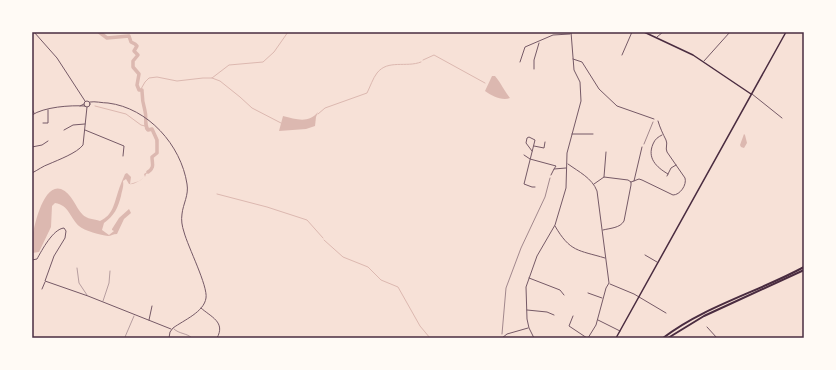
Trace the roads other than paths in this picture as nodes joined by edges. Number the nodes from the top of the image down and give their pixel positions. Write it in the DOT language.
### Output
graph roads {
  1 [pos="34,32"];
  2 [pos="552,32"];
  3 [pos="632,32"];
  4 [pos="644,32"];
  5 [pos="663,32"];
  6 [pos="730,32"];
  7 [pos="786,32"];
  8 [pos="571,33"];
  9 [pos="553,35"];
  10 [pos="656,38"];
  11 [pos="539,41"];
  12 [pos="622,55"];
  13 [pos="572,59"];
  14 [pos="520,62"];
  15 [pos="703,62"];
  16 [pos="534,69"];
  17 [pos="751,94"];
  18 [pos="82,95"];
  19 [pos="87,100"];
  20 [pos="85,101"];
  21 [pos="90,102"];
  22 [pos="95,102"];
  23 [pos="84,104"];
  24 [pos="90,104"];
  25 [pos="80,106"];
  26 [pos="85,106"];
  27 [pos="87,107"];
  28 [pos="32,109"];
  29 [pos="48,110"];
  30 [pos="35,113"];
  31 [pos="32,115"];
  32 [pos="782,118"];
  33 [pos="654,119"];
  34 [pos="658,121"];
  35 [pos="43,123"];
  36 [pos="85,124"];
  37 [pos="64,130"];
  38 [pos="85,130"];
  39 [pos="572,134"];
  40 [pos="593,134"];
  41 [pos="662,135"];
  42 [pos="48,141"];
  43 [pos="545,142"];
  44 [pos="534,146"];
  45 [pos="32,147"];
  46 [pos="642,147"];
  47 [pos="532,151"];
  48 [pos="606,152"];
  49 [pos="524,155"];
  50 [pos="123,156"];
  51 [pos="530,159"];
  52 [pos="567,164"];
  53 [pos="677,165"];
  54 [pos="567,168"];
  55 [pos="554,169"];
  56 [pos="32,174"];
  57 [pos="551,175"];
  58 [pos="604,177"];
  59 [pos="634,181"];
  60 [pos="630,182"];
  61 [pos="594,184"];
  62 [pos="535,187"];
  63 [pos="555,225"];
  64 [pos="603,231"];
  65 [pos="645,255"];
  66 [pos="606,259"];
  67 [pos="32,260"];
  68 [pos="658,262"];
  69 [pos="804,267"];
  70 [pos="77,268"];
  71 [pos="804,270"];
  72 [pos="110,271"];
  73 [pos="529,278"];
  74 [pos="45,281"];
  75 [pos="609,284"];
  76 [pos="42,288"];
  77 [pos="588,293"];
  78 [pos="564,295"];
  79 [pos="88,296"];
  80 [pos="639,296"];
  81 [pos="603,299"];
  82 [pos="102,302"];
  83 [pos="152,306"];
  84 [pos="201,308"];
  85 [pos="526,310"];
  86 [pos="666,313"];
  87 [pos="135,315"];
  88 [pos="554,315"];
  89 [pos="573,316"];
  90 [pos="149,320"];
  91 [pos="598,320"];
  92 [pos="706,327"];
  93 [pos="173,328"];
  94 [pos="529,328"];
  95 [pos="171,330"];
  96 [pos="620,331"];
  97 [pos="125,337"];
  98 [pos="169,338"];
  99 [pos="192,338"];
  100 [pos="217,338"];
  101 [pos="502,338"];
  102 [pos="534,338"];
  103 [pos="587,338"];
  104 [pos="616,338"];
  105 [pos="663,338"];
  106 [pos="668,338"];
  107 [pos="717,338"];
  1 -- 18 [label="street"];
  2 -- 9 [label="street"];
  3 -- 12 [label="street"];
  4 -- 10 [label="main road"];
  5 -- 10 [label="street"];
  6 -- 15 [label="street"];
  7 -- 17 [label="main road"];
  8 -- 9 [label="street"];
  8 -- 13 [label="street"];
  9 -- 11 [label="street"];
  10 -- 15 [label="main road"];
  11 -- 14 [label="street"];
  11 -- 16 [label="street"];
  13 -- 33 [label="street"];
  13 -- 39 [label="street"];
  15 -- 17 [label="main road"];
  17 -- 32 [label="street"];
  17 -- 68 [label="main road"];
  18 -- 19 [label="street"];
  18 -- 20 [label="street"];
  19 -- 20 [label="street"];
  19 -- 21 [label="street"];
  20 -- 23 [label="street"];
  21 -- 22 [label="street"];
  21 -- 24 [label="street"];
  22 -- 24 [label="street"];
  22 -- 84 [label="street"];
  23 -- 25 [label="street"];
  23 -- 26 [label="street"];
  24 -- 27 [label="street"];
  25 -- 26 [label="street"];
  25 -- 29 [label="street"];
  26 -- 27 [label="street"];
  27 -- 36 [label="street"];
  28 -- 30 [label="street"];
  29 -- 30 [label="street"];
  29 -- 35 [label="street"];
  30 -- 31 [label="street"];
  34 -- 41 [label="street"];
  36 -- 37 [label="street"];
  36 -- 38 [label="street"];
  38 -- 50 [label="street"];
  38 -- 56 [label="street"];
  39 -- 40 [label="street"];
  39 -- 52 [label="street"];
  41 -- 53 [label="street"];
  41 -- 53 [label="street"];
  42 -- 45 [label="street"];
  43 -- 44 [label="street"];
  44 -- 47 [label="street"];
  44 -- 47 [label="street"];
  46 -- 59 [label="street"];
  47 -- 51 [label="street"];
  48 -- 58 [label="street"];
  49 -- 51 [label="street"];
  51 -- 55 [label="street"];
  51 -- 62 [label="street"];
  52 -- 54 [label="street"];
  52 -- 61 [label="street"];
  53 -- 59 [label="street"];
  54 -- 55 [label="street"];
  54 -- 63 [label="street"];
  55 -- 57 [label="street"];
  58 -- 60 [label="street"];
  58 -- 61 [label="street"];
  59 -- 60 [label="street"];
  60 -- 64 [label="street"];
  61 -- 64 [label="street"];
  63 -- 66 [label="street"];
  63 -- 73 [label="street"];
  64 -- 66 [label="street"];
  65 -- 68 [label="street"];
  66 -- 75 [label="street"];
  67 -- 74 [label="street"];
  68 -- 80 [label="main road"];
  69 -- 105 [label="highway"];
  70 -- 79 [label="lane"];
  71 -- 106 [label="highway"];
  72 -- 82 [label="lane"];
  73 -- 78 [label="street"];
  73 -- 85 [label="street"];
  74 -- 76 [label="street"];
  74 -- 79 [label="street"];
  75 -- 80 [label="street"];
  75 -- 81 [label="street"];
  77 -- 81 [label="street"];
  79 -- 82 [label="street"];
  80 -- 86 [label="street"];
  80 -- 96 [label="main road"];
  81 -- 91 [label="street"];
  82 -- 87 [label="street"];
  83 -- 90 [label="street"];
  84 -- 93 [label="street"];
  84 -- 100 [label="street"];
  85 -- 88 [label="street"];
  85 -- 94 [label="street"];
  87 -- 90 [label="street"];
  87 -- 97 [label="lane"];
  89 -- 103 [label="street"];
  90 -- 95 [label="street"];
  91 -- 96 [label="street"];
  91 -- 103 [label="street"];
  92 -- 107 [label="street"];
  93 -- 95 [label="street"];
  93 -- 99 [label="lane"];
  94 -- 101 [label="street"];
  94 -- 102 [label="street"];
  95 -- 98 [label="street"];
  96 -- 104 [label="main road"];
}
